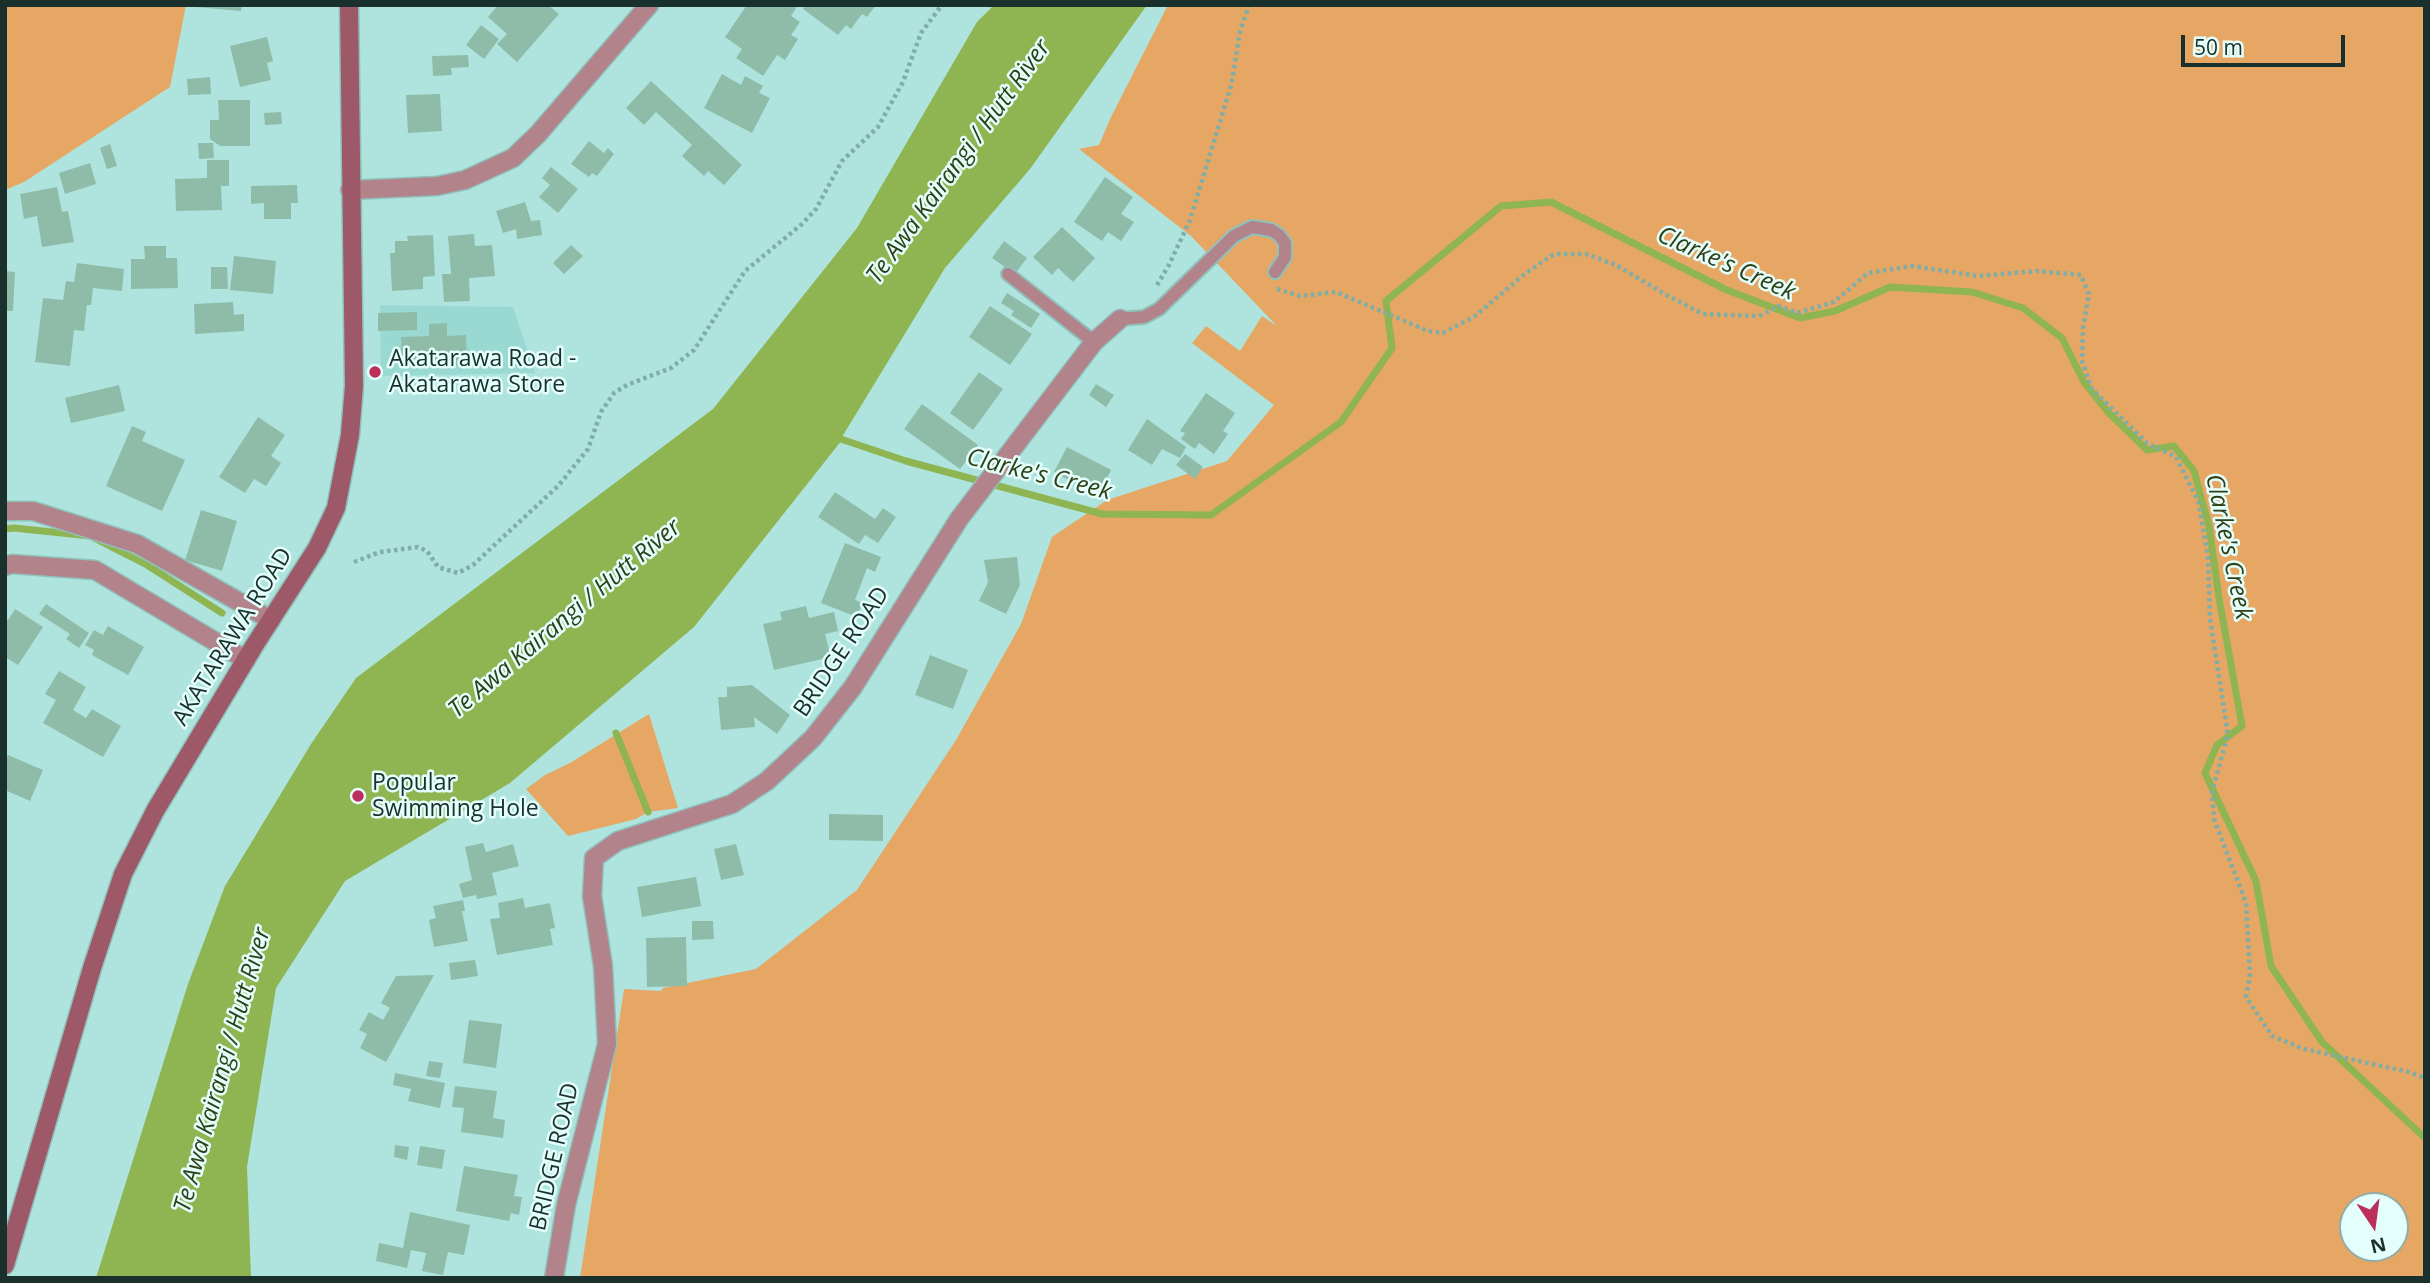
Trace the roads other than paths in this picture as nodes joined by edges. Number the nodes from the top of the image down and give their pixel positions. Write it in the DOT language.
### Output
graph roads {
  1 [pos="349,5"];
  2 [pos="649,5"];
  3 [pos="350,190"];
  4 [pos="1275,272"];
  5 [pos="1008,274"];
  6 [pos="1120,319"];
  7 [pos="1094,342"];
  8 [pos="5,510"];
  9 [pos="5,566"];
  10 [pos="271,620"];
  11 [pos="246,660"];
  12 [pos="5,1265"];
  13 [pos="554,1278"];
  1 -- 3 [label="street, AKATARAWA ROAD"];
  2 -- 3 [label="street"];
  3 -- 10 [label="street, AKATARAWA ROAD"];
  4 -- 6 [label="lane"];
  5 -- 7 [label="lane"];
  6 -- 7 [label="street, BRIDGE ROAD"];
  7 -- 13 [label="street, BRIDGE ROAD"];
  8 -- 10 [label="street"];
  9 -- 11 [label="street"];
  10 -- 11 [label="street, AKATARAWA ROAD"];
  11 -- 12 [label="street, AKATARAWA ROAD"];
}
